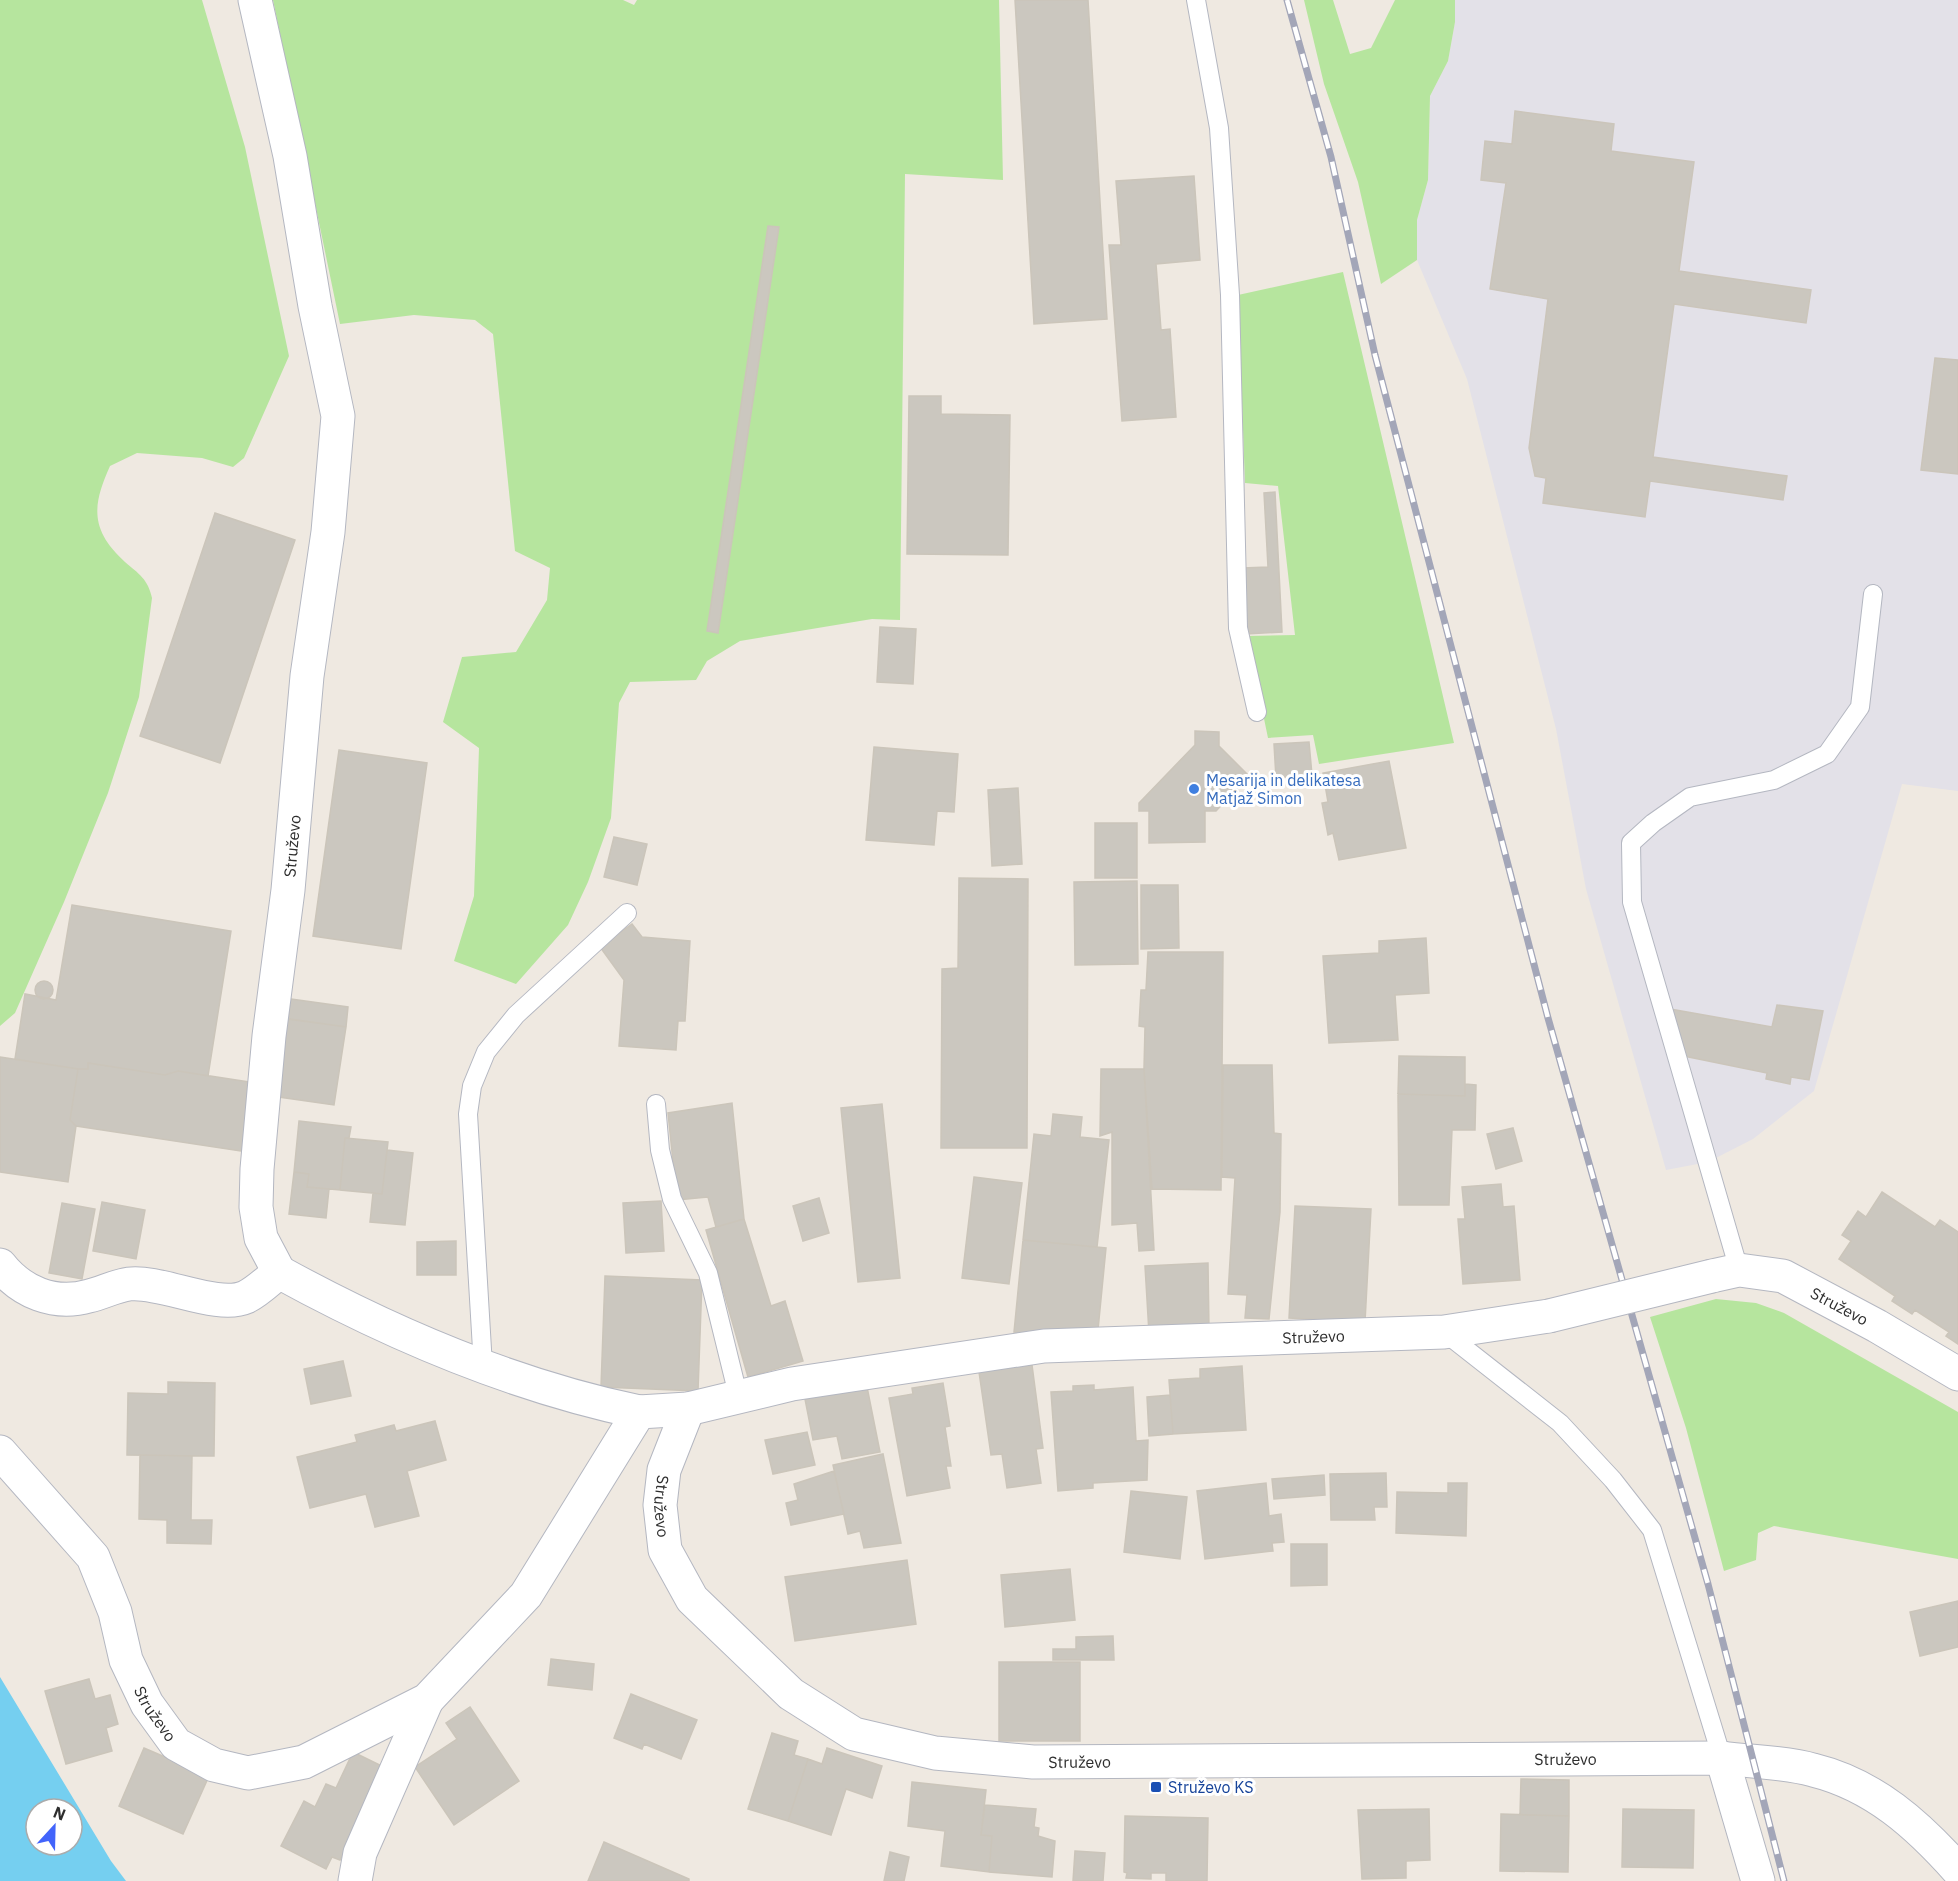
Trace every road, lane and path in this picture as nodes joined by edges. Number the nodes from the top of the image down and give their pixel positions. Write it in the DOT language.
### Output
graph roads {
  1 [pos="255,0"];
  2 [pos="1196,0"];
  3 [pos="1873,594"];
  4 [pos="1257,712"];
  5 [pos="627,913"];
  6 [pos="656,1104"];
  7 [pos="0,1265"];
  8 [pos="279,1272"];
  9 [pos="1725,1273"];
  10 [pos="1444,1332"];
  11 [pos="483,1366"];
  12 [pos="1958,1374"];
  13 [pos="738,1395"];
  14 [pos="688,1409"];
  15 [pos="639,1412"];
  16 [pos="0,1452"];
  17 [pos="427,1701"];
  18 [pos="1722,1758"];
  19 [pos="1958,1870"];
  20 [pos="355,1881"];
  21 [pos="1758,1881"];
  1 -- 8 [label="street, Struževo"];
  2 -- 4 [label="lane"];
  3 -- 9 [label="lane"];
  5 -- 11 [label="lane"];
  6 -- 13 [label="lane"];
  7 -- 8 [label="street"];
  8 -- 11 [label="street, Struževo"];
  9 -- 10 [label="street, Struževo, bridge"];
  9 -- 12 [label="street, Struževo"];
  10 -- 13 [label="street, Struževo"];
  10 -- 18 [label="lane"];
  11 -- 15 [label="street, Struževo"];
  13 -- 14 [label="street, Struževo"];
  14 -- 15 [label="street, Struževo"];
  14 -- 18 [label="street, Struževo"];
  15 -- 17 [label="street, Struževo"];
  16 -- 17 [label="street, Struževo"];
  17 -- 20 [label="street, Struževo"];
  18 -- 19 [label="street, Struževo"];
  18 -- 21 [label="street"];
}
